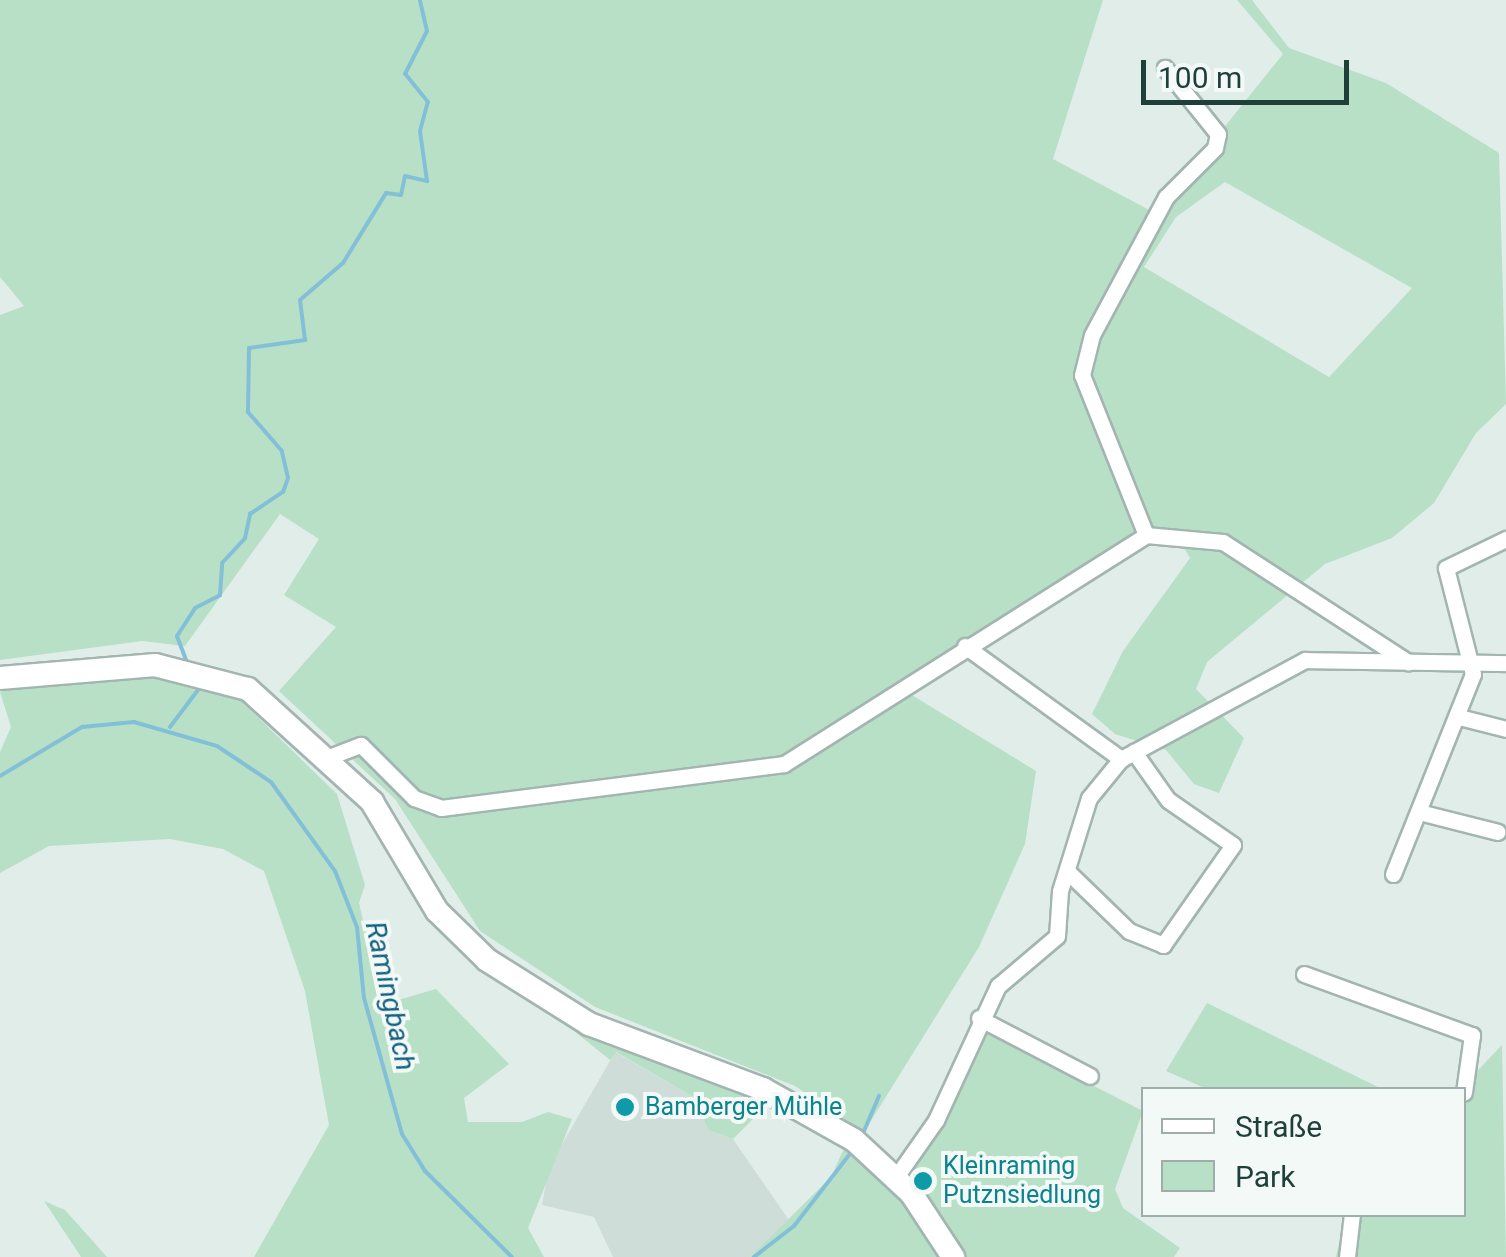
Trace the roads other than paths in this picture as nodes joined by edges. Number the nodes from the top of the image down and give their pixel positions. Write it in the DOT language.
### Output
graph roads {
  1 [pos="1165,68"];
  2 [pos="1146,534"];
  3 [pos="1506,539"];
  4 [pos="965,646"];
  5 [pos="1474,660"];
  6 [pos="1408,662"];
  7 [pos="1506,663"];
  8 [pos="0,678"];
  9 [pos="1458,717"];
  10 [pos="1506,729"];
  11 [pos="1128,756"];
  12 [pos="328,758"];
  13 [pos="1419,812"];
  14 [pos="1498,832"];
  15 [pos="1068,872"];
  16 [pos="1394,874"];
  17 [pos="1304,974"];
  18 [pos="980,1018"];
  19 [pos="1090,1076"];
  20 [pos="1465,1087"];
  21 [pos="896,1178"];
  22 [pos="1352,1217"];
  23 [pos="953,1257"];
  24 [pos="1347,1257"];
  1 -- 2 [label="street"];
  2 -- 4 [label="street"];
  2 -- 6 [label="street"];
  3 -- 5 [label="street"];
  4 -- 11 [label="street"];
  4 -- 12 [label="street"];
  5 -- 6 [label="street"];
  5 -- 7 [label="street"];
  5 -- 9 [label="street"];
  6 -- 11 [label="street"];
  8 -- 12 [label="main road"];
  9 -- 10 [label="street"];
  9 -- 13 [label="street"];
  11 -- 15 [label="street"];
  11 -- 15 [label="street"];
  12 -- 21 [label="main road"];
  13 -- 14 [label="street"];
  13 -- 16 [label="street"];
  15 -- 18 [label="street"];
  17 -- 20 [label="street"];
  18 -- 19 [label="street"];
  18 -- 21 [label="street"];
  21 -- 23 [label="main road"];
  22 -- 24 [label="street"];
}
